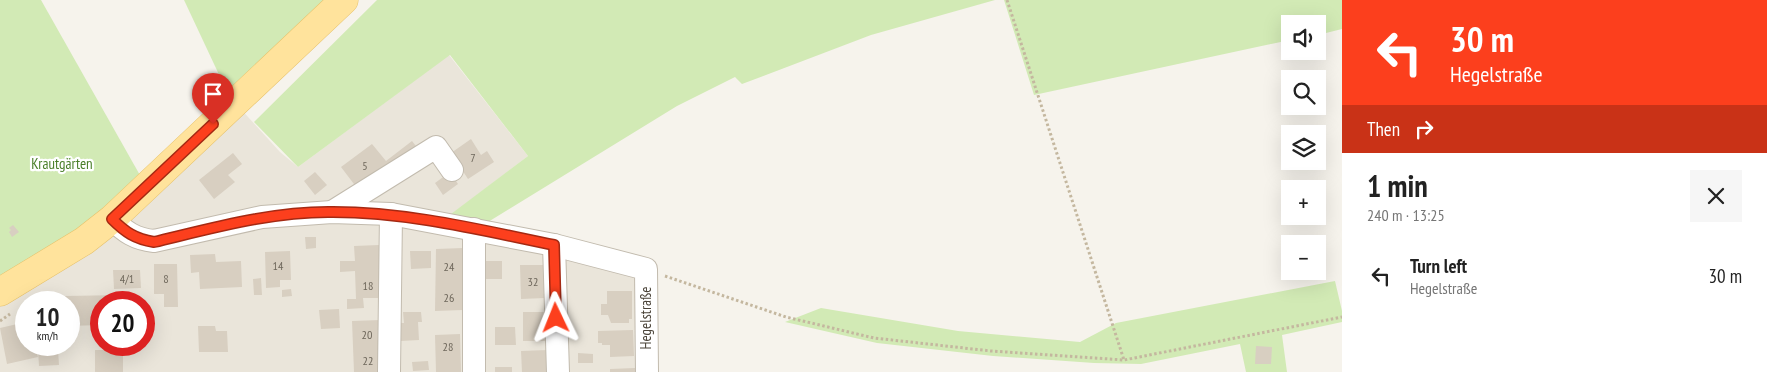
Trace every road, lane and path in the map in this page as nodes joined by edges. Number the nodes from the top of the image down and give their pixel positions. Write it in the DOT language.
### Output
graph roads {
  1 [pos="344,0"];
  2 [pos="1008,0"];
  3 [pos="452,170"];
  4 [pos="332,212"];
  5 [pos="391,214"];
  6 [pos="112,219"];
  7 [pos="474,229"];
  8 [pos="554,245"];
  9 [pos="646,270"];
  10 [pos="0,292"];
  11 [pos="1342,317"];
  12 [pos="1124,360"];
  13 [pos="389,372"];
  14 [pos="474,372"];
  15 [pos="558,372"];
  16 [pos="647,372"];
  1 -- 6 [label="main road"];
  2 -- 12 [label="path"];
  3 -- 4 [label="street"];
  4 -- 5 [label="street, Hegelstraße"];
  4 -- 6 [label="street, Hegelstraße"];
  5 -- 7 [label="street, Hegelstraße"];
  5 -- 13 [label="street"];
  6 -- 10 [label="main road"];
  7 -- 8 [label="street, Hegelstraße"];
  7 -- 14 [label="street"];
  8 -- 9 [label="street, Hegelstraße"];
  8 -- 15 [label="street"];
  9 -- 12 [label="path"];
  9 -- 16 [label="street, Hegelstraße"];
  11 -- 12 [label="path"];
}
